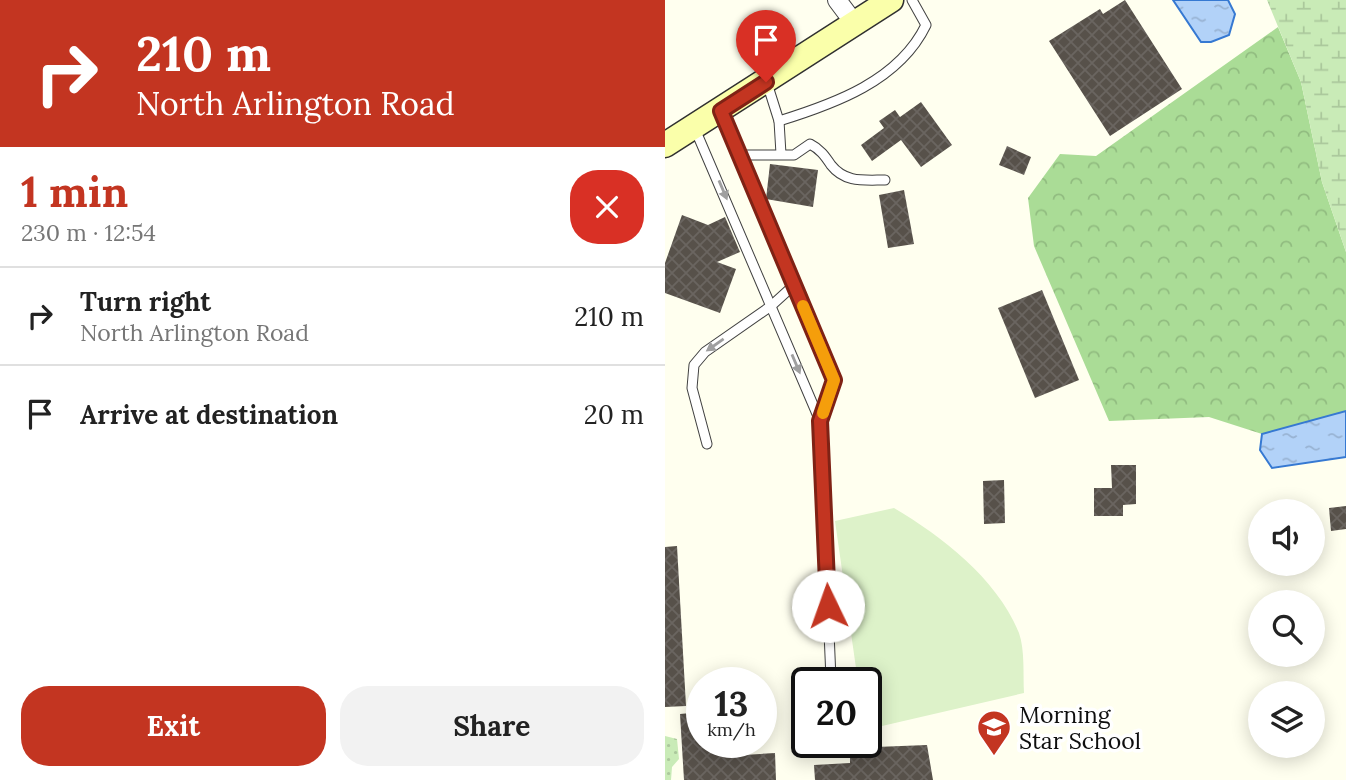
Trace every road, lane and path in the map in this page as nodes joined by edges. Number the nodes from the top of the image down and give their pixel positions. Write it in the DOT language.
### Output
graph roads {
  1 [pos="837,0"];
  2 [pos="891,0"];
  3 [pos="912,0"];
  4 [pos="855,24"];
  5 [pos="766,82"];
  6 [pos="721,111"];
  7 [pos="779,121"];
  8 [pos="694,128"];
  9 [pos="665,145"];
  10 [pos="781,154"];
  11 [pos="739,155"];
  12 [pos="885,180"];
  13 [pos="794,285"];
  14 [pos="771,306"];
  15 [pos="820,421"];
  16 [pos="707,444"];
  17 [pos="830,667"];
  1 -- 4 [label="street"];
  2 -- 4 [label="main road"];
  3 -- 7 [label="lane"];
  4 -- 5 [label="main road"];
  5 -- 6 [label="main road"];
  5 -- 7 [label="lane"];
  6 -- 8 [label="main road"];
  6 -- 11 [label="lane"];
  7 -- 10 [label="lane"];
  8 -- 9 [label="main road"];
  8 -- 14 [label="lane, one-way"];
  10 -- 11 [label="lane"];
  10 -- 12 [label="lane"];
  11 -- 13 [label="lane"];
  13 -- 14 [label="lane"];
  13 -- 15 [label="lane"];
  14 -- 15 [label="lane, one-way"];
  14 -- 16 [label="lane, one-way"];
  15 -- 17 [label="lane"];
}
